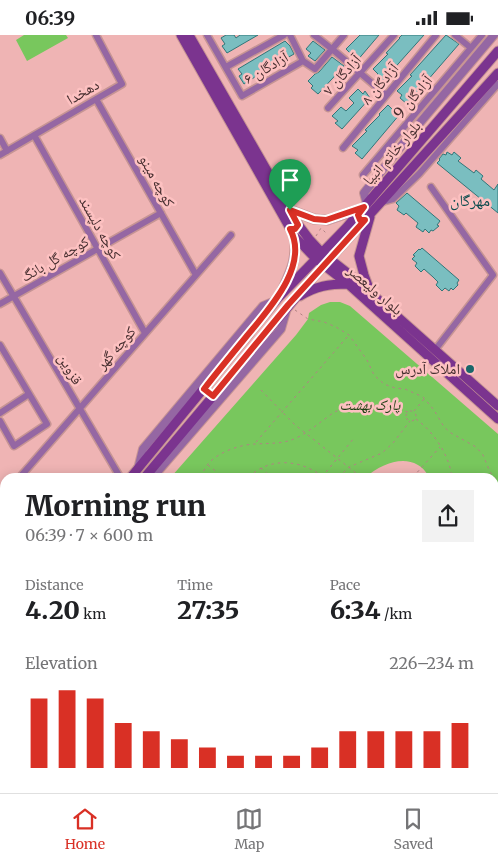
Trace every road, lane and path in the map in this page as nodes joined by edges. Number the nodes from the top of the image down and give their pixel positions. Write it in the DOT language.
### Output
graph roads {
  1 [pos="96,35"];
  2 [pos="181,35"];
  3 [pos="189,35"];
  4 [pos="284,35"];
  5 [pos="290,35"];
  6 [pos="314,35"];
  7 [pos="344,35"];
  8 [pos="394,35"];
  9 [pos="436,35"];
  10 [pos="455,35"];
  11 [pos="482,35"];
  12 [pos="494,35"];
  13 [pos="209,36"];
  14 [pos="192,47"];
  15 [pos="332,49"];
  16 [pos="471,49"];
  17 [pos="498,51"];
  18 [pos="303,61"];
  19 [pos="226,67"];
  20 [pos="360,73"];
  21 [pos="498,73"];
  22 [pos="498,84"];
  23 [pos="386,95"];
  24 [pos="96,99"];
  25 [pos="328,108"];
  26 [pos="34,135"];
  27 [pos="0,138"];
  28 [pos="342,148"];
  29 [pos="7,151"];
  30 [pos="0,155"];
  31 [pos="363,175"];
  32 [pos="431,187"];
  33 [pos="382,202"];
  34 [pos="290,210"];
  35 [pos="365,212"];
  36 [pos="161,213"];
  37 [pos="294,230"];
  38 [pos="231,235"];
  39 [pos="98,249"];
  40 [pos="323,259"];
  41 [pos="0,273"];
  42 [pos="196,275"];
  43 [pos="348,284"];
  44 [pos="371,293"];
  45 [pos="13,297"];
  46 [pos="279,297"];
  47 [pos="291,302"];
  48 [pos="0,304"];
  49 [pos="145,333"];
  50 [pos="349,335"];
  51 [pos="0,345"];
  52 [pos="435,350"];
  53 [pos="204,389"];
  54 [pos="261,390"];
  55 [pos="29,394"];
  56 [pos="213,396"];
  57 [pos="424,399"];
  58 [pos="498,406"];
  59 [pos="79,409"];
  60 [pos="282,411"];
  61 [pos="408,412"];
  62 [pos="414,412"];
  63 [pos="0,413"];
  64 [pos="416,419"];
  65 [pos="498,419"];
  66 [pos="0,421"];
  67 [pos="410,421"];
  68 [pos="305,433"];
  69 [pos="354,438"];
  70 [pos="254,444"];
  71 [pos="441,446"];
  72 [pos="337,458"];
  73 [pos="208,464"];
  74 [pos="349,467"];
  75 [pos="261,468"];
  76 [pos="23,473"];
  77 [pos="118,473"];
  78 [pos="135,473"];
  79 [pos="136,473"];
  80 [pos="148,473"];
  81 [pos="156,473"];
  82 [pos="203,473"];
  83 [pos="218,473"];
  84 [pos="254,473"];
  85 [pos="267,473"];
  86 [pos="316,473"];
  87 [pos="325,473"];
  88 [pos="343,473"];
  89 [pos="356,473"];
  90 [pos="417,473"];
  91 [pos="451,473"];
  92 [pos="491,473"];
  1 -- 24 [label="street, دهخدا"];
  2 -- 14 [label="main road, بلوار ولیعصر"];
  3 -- 14 [label="main road, بلوار ولیعصر"];
  4 -- 19 [label="street"];
  5 -- 18 [label="street"];
  6 -- 15 [label="street"];
  7 -- 15 [label="street, آزادگان ۶"];
  8 -- 20 [label="street, آزادگان ۷"];
  9 -- 23 [label="street, آزادگان ۸"];
  10 -- 16 [label="street"];
  11 -- 16 [label="street, آزادگان 9"];
  12 -- 35 [label="street"];
  13 -- 19 [label="street"];
  14 -- 34 [label="main road, بلوار ولیعصر"];
  14 -- 37 [label="main road, بلوار ولیعصر"];
  15 -- 18 [label="street, آزادگان ۶"];
  15 -- 20 [label="street"];
  16 -- 31 [label="street, آزادگان 9"];
  17 -- 35 [label="main road, بلوار خاتم انبیا"];
  18 -- 19 [label="street, آزادگان ۶"];
  20 -- 23 [label="street"];
  20 -- 25 [label="street, آزادگان ۷"];
  21 -- 33 [label="main road, بلوار خاتم انبیا"];
  22 -- 33 [label="street"];
  23 -- 28 [label="street, آزادگان ۸"];
  24 -- 26 [label="street, دهخدا"];
  24 -- 36 [label="street, کوچه مینو"];
  26 -- 29 [label="street, دهخدا"];
  26 -- 39 [label="street, کوچه دلپسند"];
  27 -- 29 [label="street"];
  29 -- 30 [label="street, دهخدا"];
  32 -- 52 [label="street"];
  33 -- 35 [label="main road, بلوار خاتم انبیا"];
  34 -- 35 [label="main road"];
  34 -- 37 [label="main road, بلوار ولیعصر"];
  35 -- 40 [label="main road, بلوار خاتم انبیا"];
  35 -- 44 [label="main road"];
  36 -- 39 [label="street, کوچه گل بانگ"];
  36 -- 42 [label="street, کوچه مینو"];
  37 -- 40 [label="main road, بلوار ولیعصر"];
  37 -- 46 [label="main road"];
  38 -- 42 [label="street, کوچه گهر"];
  39 -- 45 [label="street, کوچه گل بانگ"];
  39 -- 49 [label="street, کوچه دلپسند"];
  40 -- 43 [label="main road, بلوار ولیعصر"];
  40 -- 44 [label="main road, بلوار ولیعصر"];
  40 -- 46 [label="main road, بلوار خاتم انبیا"];
  40 -- 47 [label="main road, بلوار خاتم انبیا"];
  41 -- 45 [label="street, قزوین"];
  42 -- 49 [label="street, کوچه گهر"];
  43 -- 47 [label="main road"];
  43 -- 65 [label="main road, بلوار ولیعصر"];
  44 -- 52 [label="main road, بلوار ولیعصر"];
  45 -- 48 [label="street, کوچه گل بانگ"];
  45 -- 59 [label="street, قزوین"];
  46 -- 47 [label="main road"];
  46 -- 53 [label="main road, بلوار خاتم انبیا"];
  46 -- 78 [label="street"];
  47 -- 50 [label="path"];
  47 -- 56 [label="main road, بلوار خاتم انبیا"];
  47 -- 81 [label="street"];
  49 -- 59 [label="street, کوچه گهر"];
  50 -- 57 [label="path"];
  50 -- 60 [label="path"];
  51 -- 55 [label="street"];
  52 -- 58 [label="main road, بلوار ولیعصر"];
  53 -- 56 [label="main road"];
  53 -- 79 [label="main road, بلوار خاتم انبیا"];
  54 -- 60 [label="path"];
  55 -- 63 [label="street"];
  55 -- 66 [label="street"];
  56 -- 80 [label="main road, بلوار خاتم انبیا"];
  57 -- 62 [label="path"];
  57 -- 92 [label="path"];
  59 -- 76 [label="street, کوچه گهر"];
  59 -- 77 [label="street, قزوین"];
  60 -- 68 [label="path"];
  60 -- 70 [label="path"];
  61 -- 62 [label="path"];
  61 -- 67 [label="path"];
  61 -- 68 [label="path"];
  62 -- 64 [label="path"];
  64 -- 67 [label="path"];
  64 -- 71 [label="path"];
  67 -- 74 [label="path"];
  68 -- 70 [label="path"];
  68 -- 72 [label="path"];
  69 -- 72 [label="path"];
  70 -- 73 [label="path"];
  71 -- 90 [label="path"];
  71 -- 91 [label="path"];
  72 -- 74 [label="path"];
  72 -- 87 [label="path"];
  73 -- 82 [label="path"];
  73 -- 83 [label="path"];
  74 -- 88 [label="path"];
  74 -- 89 [label="path"];
  75 -- 84 [label="path"];
  75 -- 85 [label="path"];
  75 -- 86 [label="path"];
}
